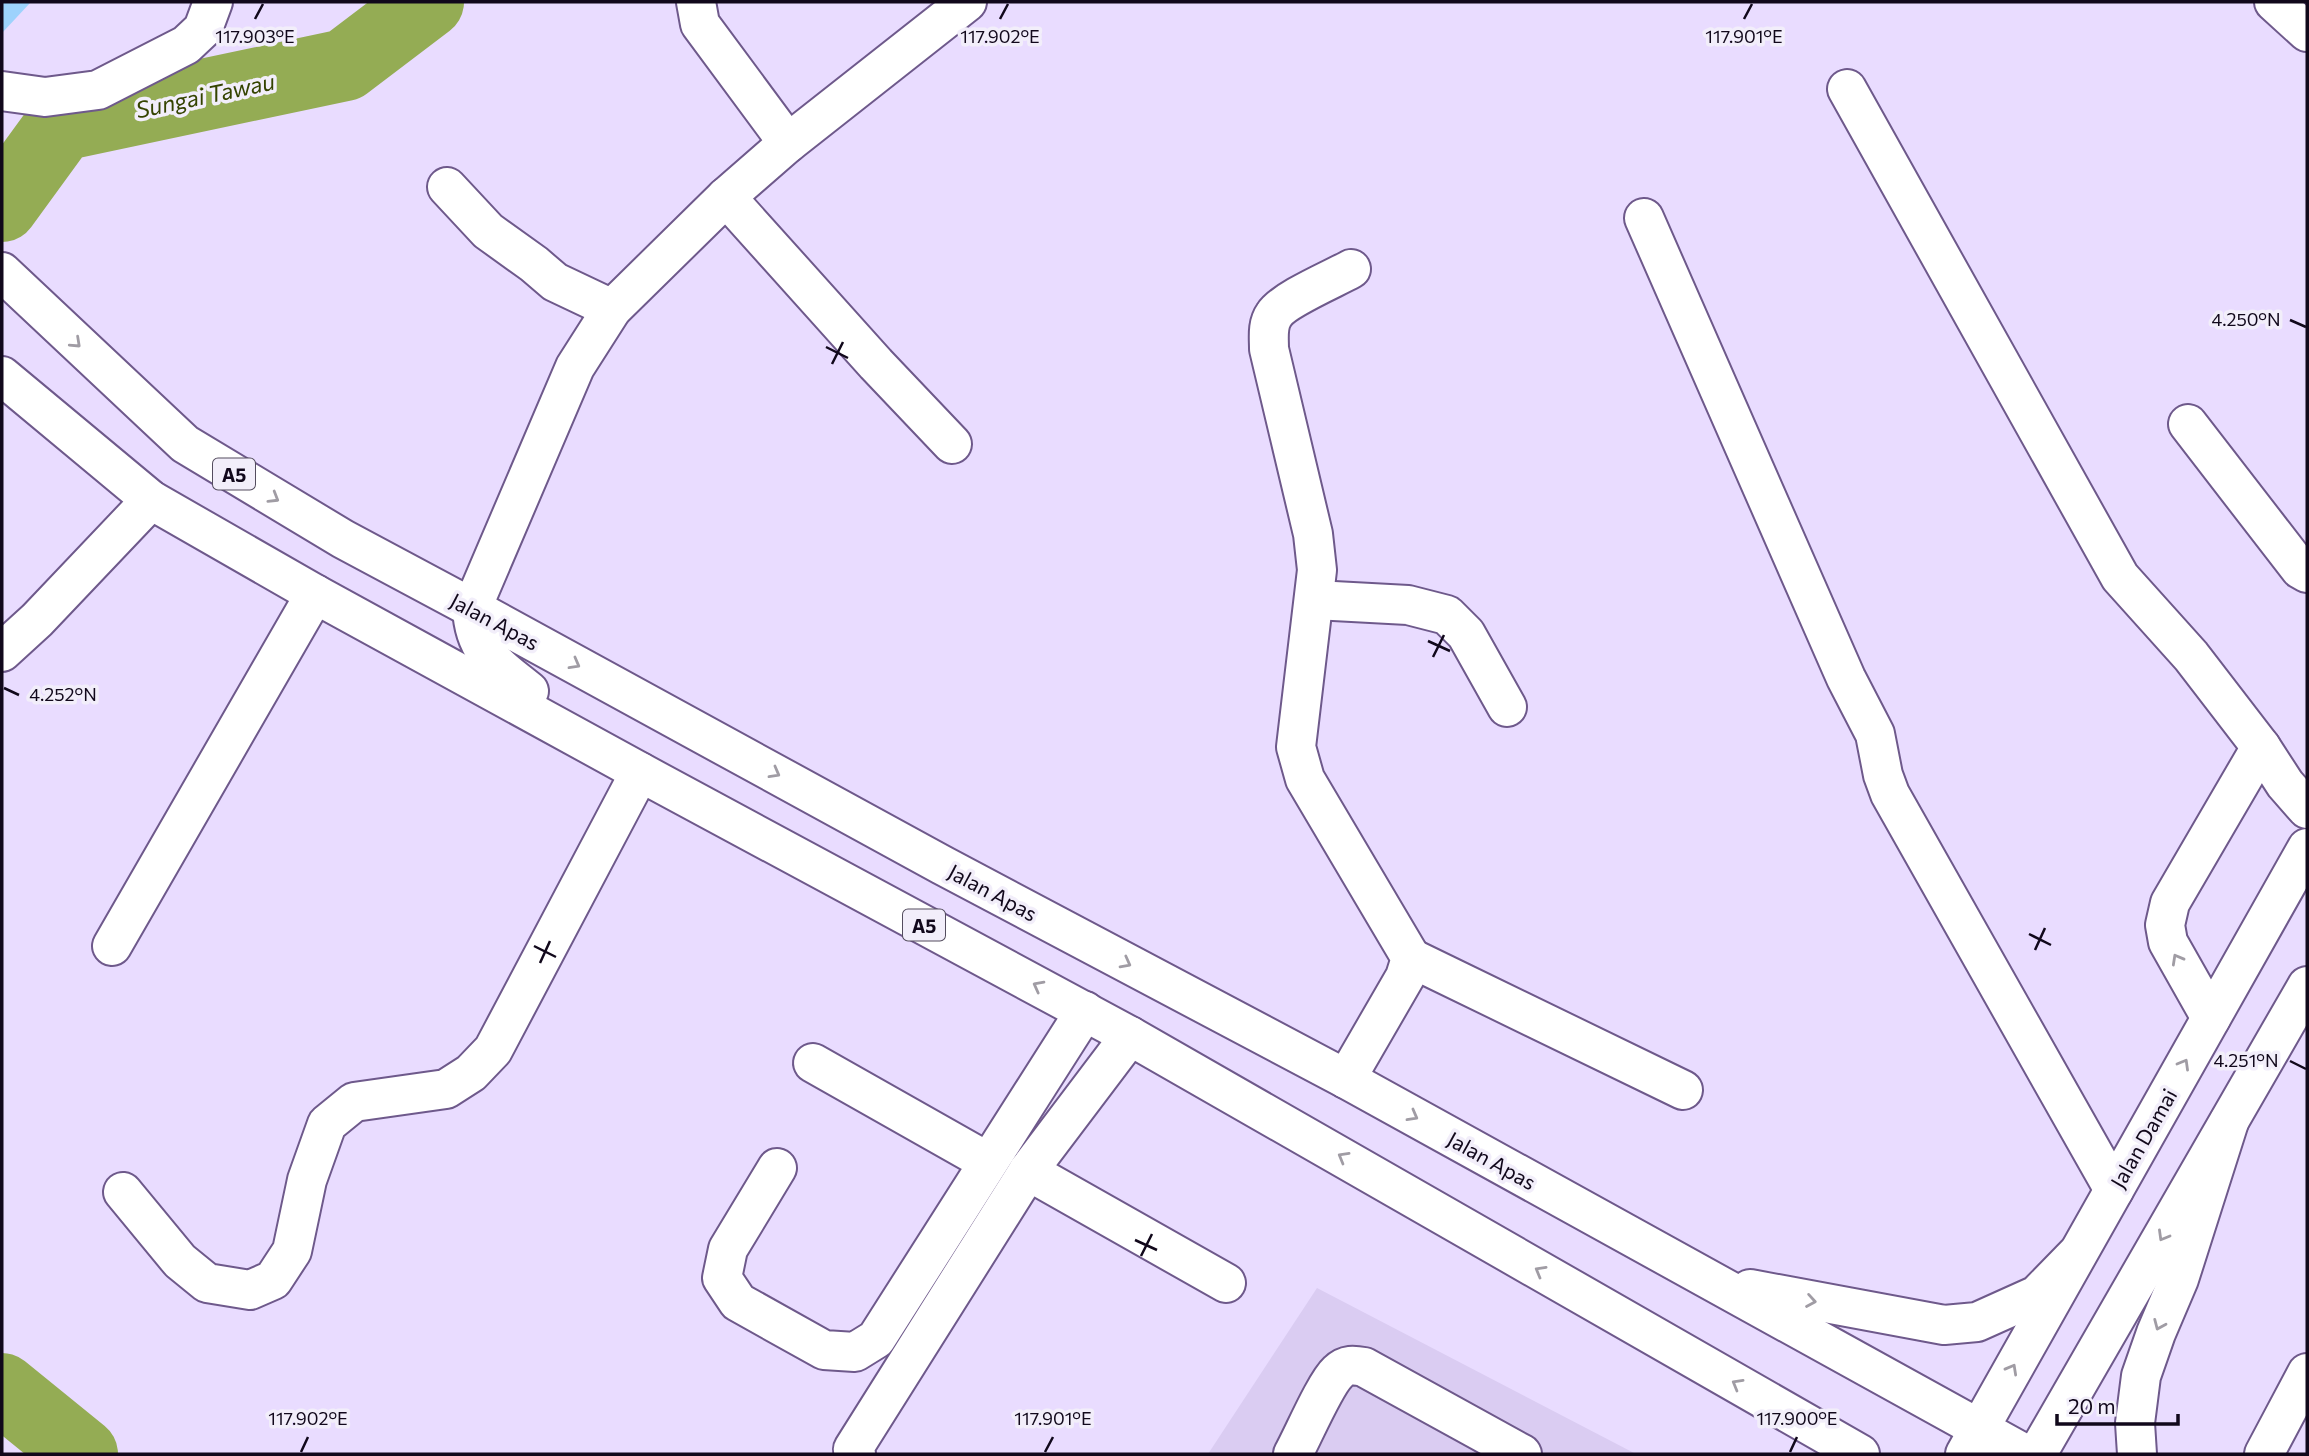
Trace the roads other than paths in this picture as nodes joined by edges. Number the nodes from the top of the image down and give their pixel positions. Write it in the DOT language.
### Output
graph roads {
  1 [pos="213,2"];
  2 [pos="696,2"];
  3 [pos="967,2"];
  4 [pos="2274,2"];
  5 [pos="2307,32"];
  6 [pos="1847,89"];
  7 [pos="2,91"];
  8 [pos="788,143"];
  9 [pos="447,187"];
  10 [pos="726,197"];
  11 [pos="1644,218"];
  12 [pos="1351,269"];
  13 [pos="14,284"];
  14 [pos="611,309"];
  15 [pos="2,376"];
  16 [pos="2188,424"];
  17 [pos="952,444"];
  18 [pos="151,499"];
  19 [pos="2307,573"];
  20 [pos="316,594"];
  21 [pos="1315,600"];
  22 [pos="472,608"];
  23 [pos="2,652"];
  24 [pos="1507,707"];
  25 [pos="580,739"];
  26 [pos="2261,747"];
  27 [pos="640,772"];
  28 [pos="2307,809"];
  29 [pos="2307,848"];
  30 [pos="112,946"];
  31 [pos="1411,958"];
  32 [pos="2307,986"];
  33 [pos="1085,1012"];
  34 [pos="2211,1018"];
  35 [pos="1130,1035"];
  36 [pos="813,1063"];
  37 [pos="1346,1079"];
  38 [pos="1684,1090"];
  39 [pos="2229,1122"];
  40 [pos="988,1162"];
  41 [pos="776,1168"];
  42 [pos="1028,1171"];
  43 [pos="2114,1190"];
  44 [pos="122,1192"];
  45 [pos="2076,1255"];
  46 [pos="1226,1283"];
  47 [pos="1720,1284"];
  48 [pos="2307,1373"];
  49 [pos="1972,1441"];
  50 [pos="856,1454"];
  51 [pos="1293,1454"];
  52 [pos="1522,1454"];
  53 [pos="1860,1454"];
  54 [pos="2025,1454"];
  55 [pos="2037,1454"];
  56 [pos="2137,1454"];
  57 [pos="2264,1454"];
  1 -- 7 [label="main road"];
  2 -- 8 [label="main road"];
  3 -- 8 [label="main road"];
  4 -- 5 [label="main road"];
  6 -- 26 [label="main road"];
  8 -- 10 [label="main road"];
  9 -- 14 [label="main road"];
  10 -- 14 [label="main road"];
  10 -- 17 [label="main road"];
  11 -- 43 [label="main road"];
  12 -- 21 [label="main road"];
  13 -- 22 [label="main road, Jalan Apas / A5, one-way"];
  14 -- 22 [label="main road"];
  15 -- 18 [label="main road, A5"];
  16 -- 19 [label="main road"];
  18 -- 20 [label="main road, A5"];
  18 -- 23 [label="main road"];
  20 -- 25 [label="main road, A5"];
  20 -- 30 [label="main road"];
  21 -- 24 [label="main road"];
  21 -- 31 [label="main road"];
  22 -- 25 [label="main road"];
  22 -- 37 [label="main road, Jalan Apas / A5, one-way"];
  25 -- 27 [label="main road, A5"];
  26 -- 28 [label="main road"];
  34 -- 26 [label="main road, one-way"];
  33 -- 27 [label="main road, A5, one-way"];
  27 -- 44 [label="main road"];
  29 -- 34 [label="main road, Jalan Damai"];
  31 -- 37 [label="main road"];
  31 -- 38 [label="main road"];
  32 -- 39 [label="main road"];
  33 -- 35 [label="main road, A5"];
  33 -- 40 [label="main road"];
  43 -- 34 [label="main road, Jalan Damai, one-way"];
  35 -- 42 [label="main road"];
  53 -- 35 [label="main road, A5, one-way"];
  36 -- 40 [label="main road"];
  37 -- 47 [label="main road, Jalan Apas / A5, one-way"];
  39 -- 55 [label="main road, one-way"];
  39 -- 56 [label="main road, one-way"];
  40 -- 41 [label="main road"];
  42 -- 46 [label="main road"];
  42 -- 50 [label="main road"];
  43 -- 45 [label="main road, Jalan Damai"];
  47 -- 45 [label="main road, one-way"];
  49 -- 45 [label="main road, Jalan Damai, one-way"];
  47 -- 49 [label="main road, Jalan Apas / A5"];
  48 -- 57 [label="main road"];
  49 -- 54 [label="main road, Jalan Apas / A5"];
  51 -- 52 [label="main road"];
}
